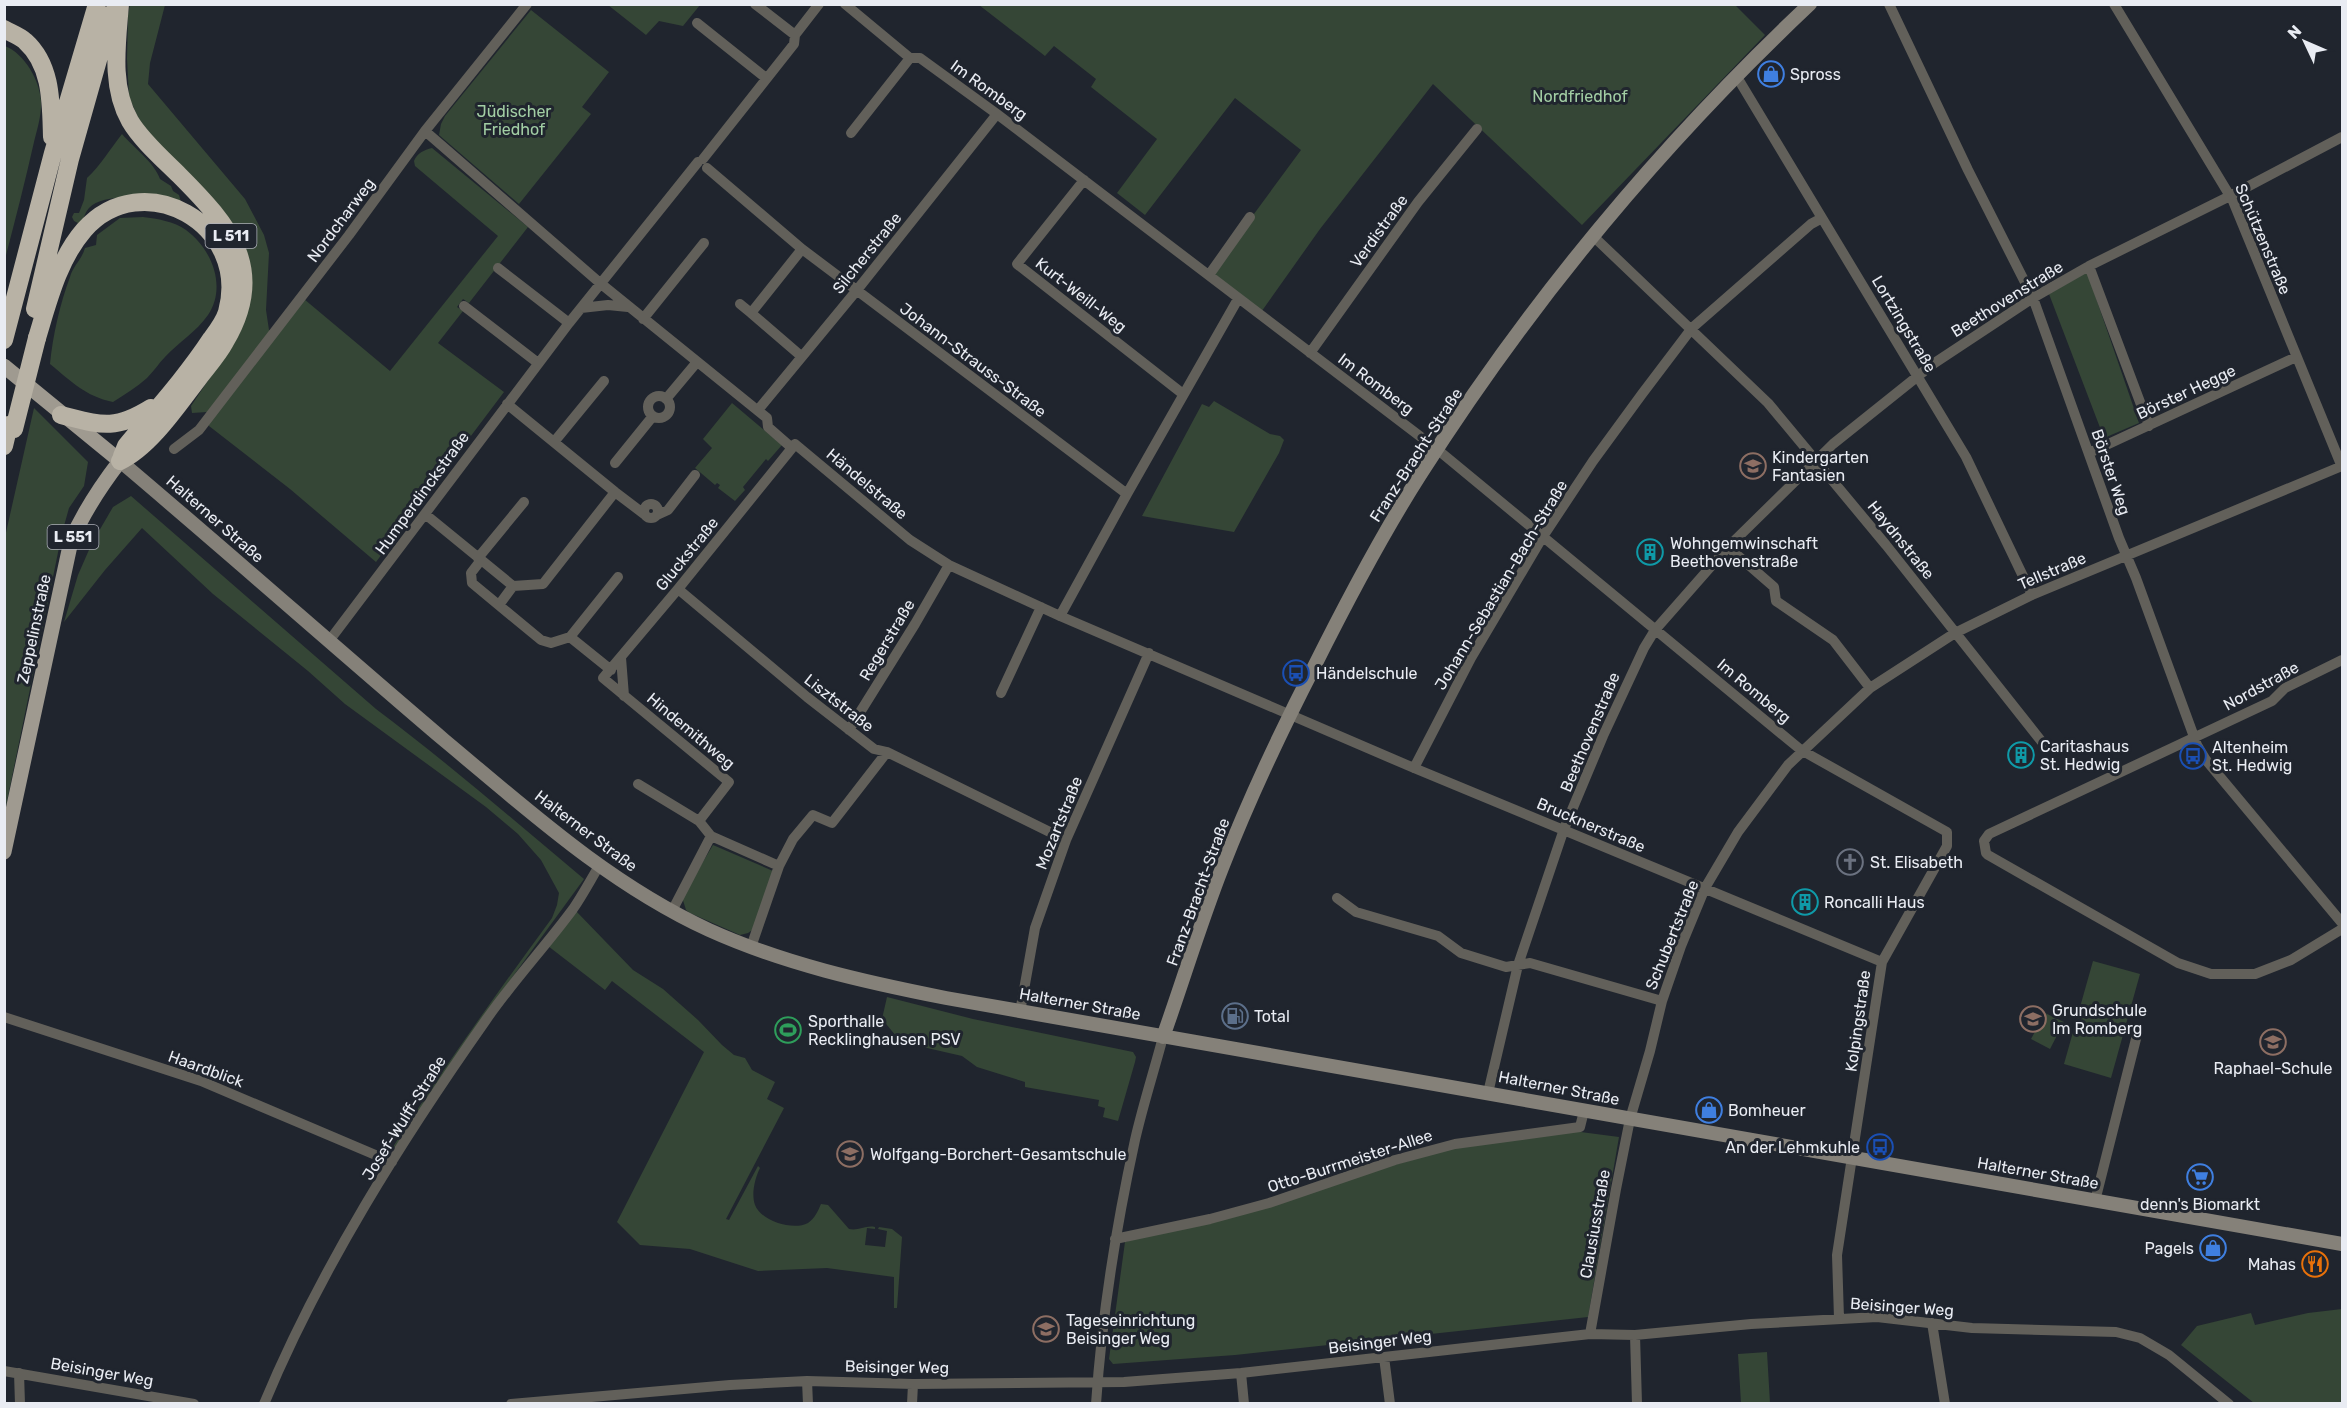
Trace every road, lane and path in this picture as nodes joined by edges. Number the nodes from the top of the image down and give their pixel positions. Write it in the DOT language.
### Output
graph roads {
  1 [pos="97,4"];
  2 [pos="114,4"];
  3 [pos="120,4"];
  4 [pos="527,4"];
  5 [pos="755,4"];
  6 [pos="819,4"];
  7 [pos="845,4"];
  8 [pos="1810,4"];
  9 [pos="1889,4"];
  10 [pos="2114,4"];
  11 [pos="697,23"];
  12 [pos="4,29"];
  13 [pos="795,35"];
  14 [pos="910,58"];
  15 [pos="1737,77"];
  16 [pos="766,78"];
  17 [pos="997,114"];
  18 [pos="1477,129"];
  19 [pos="425,131"];
  20 [pos="851,133"];
  21 [pos="2343,137"];
  22 [pos="52,153"];
  23 [pos="702,163"];
  24 [pos="1084,180"];
  25 [pos="2230,196"];
  26 [pos="1250,217"];
  27 [pos="1822,218"];
  28 [pos="1593,236"];
  29 [pos="704,243"];
  30 [pos="802,249"];
  31 [pos="2089,266"];
  32 [pos="498,268"];
  33 [pos="1209,275"];
  34 [pos="600,283"];
  35 [pos="857,290"];
  36 [pos="2033,298"];
  37 [pos="1238,299"];
  38 [pos="740,304"];
  39 [pos="464,306"];
  40 [pos="581,308"];
  41 [pos="630,308"];
  42 [pos="751,313"];
  43 [pos="643,319"];
  44 [pos="569,323"];
  45 [pos="1692,328"];
  46 [pos="33,336"];
  47 [pos="4,340"];
  48 [pos="1310,353"];
  49 [pos="801,356"];
  50 [pos="2296,357"];
  51 [pos="697,362"];
  52 [pos="538,363"];
  53 [pos="4,366"];
  54 [pos="1918,375"];
  55 [pos="604,381"];
  56 [pos="1183,394"];
  57 [pos="666,399"];
  58 [pos="163,401"];
  59 [pos="507,404"];
  60 [pos="758,410"];
  61 [pos="62,415"];
  62 [pos="653,416"];
  63 [pos="2149,426"];
  64 [pos="9,434"];
  65 [pos="554,442"];
  66 [pos="792,448"];
  67 [pos="174,449"];
  68 [pos="1438,450"];
  69 [pos="2089,453"];
  70 [pos="120,461"];
  71 [pos="1817,461"];
  72 [pos="615,463"];
  73 [pos="2342,466"];
  74 [pos="695,475"];
  75 [pos="615,492"];
  76 [pos="1127,494"];
  77 [pos="524,502"];
  78 [pos="425,514"];
  79 [pos="1542,538"];
  80 [pos="1728,547"];
  81 [pos="2126,557"];
  82 [pos="480,559"];
  83 [pos="949,565"];
  84 [pos="618,577"];
  85 [pos="513,586"];
  86 [pos="678,589"];
  87 [pos="2032,595"];
  88 [pos="499,605"];
  89 [pos="1041,607"];
  90 [pos="1060,615"];
  91 [pos="1655,630"];
  92 [pos="1955,633"];
  93 [pos="570,637"];
  94 [pos="329,641"];
  95 [pos="1149,653"];
  96 [pos="621,658"];
  97 [pos="2343,660"];
  98 [pos="607,674"];
  99 [pos="1870,687"];
  100 [pos="1001,693"];
  101 [pos="624,696"];
  102 [pos="1290,714"];
  103 [pos="849,730"];
  104 [pos="2193,737"];
  105 [pos="2046,747"];
  106 [pos="1801,750"];
  107 [pos="886,752"];
  108 [pos="1414,768"];
  109 [pos="638,784"];
  110 [pos="699,821"];
  111 [pos="1564,829"];
  112 [pos="1947,832"];
  113 [pos="711,836"];
  114 [pos="1066,840"];
  115 [pos="4,852"];
  116 [pos="599,866"];
  117 [pos="779,866"];
  118 [pos="1705,888"];
  119 [pos="1337,898"];
  120 [pos="672,911"];
  121 [pos="2343,923"];
  122 [pos="2343,929"];
  123 [pos="751,947"];
  124 [pos="1881,962"];
  125 [pos="1518,965"];
  126 [pos="1662,1001"];
  127 [pos="1020,1012"];
  128 [pos="4,1017"];
  129 [pos="2138,1031"];
  130 [pos="1163,1037"];
  131 [pos="1488,1093"];
  132 [pos="1584,1111"];
  133 [pos="1630,1119"];
  134 [pos="1853,1159"];
  135 [pos="392,1162"];
  136 [pos="2095,1201"];
  137 [pos="1115,1239"];
  138 [pos="2343,1244"];
  139 [pos="1839,1318"];
  140 [pos="1932,1323"];
  141 [pos="1590,1334"];
  142 [pos="1635,1335"];
  143 [pos="1384,1357"];
  144 [pos="4,1371"];
  145 [pos="19,1373"];
  146 [pos="1241,1373"];
  147 [pos="807,1381"];
  148 [pos="1097,1382"];
  149 [pos="913,1384"];
  150 [pos="578,1400"];
  151 [pos="20,1404"];
  152 [pos="194,1404"];
  153 [pos="264,1404"];
  154 [pos="511,1404"];
  155 [pos="808,1404"];
  156 [pos="912,1404"];
  157 [pos="1095,1404"];
  158 [pos="1244,1404"];
  159 [pos="1390,1404"];
  160 [pos="1637,1404"];
  161 [pos="1945,1404"];
  162 [pos="2229,1404"];
  1 -- 22 [label="highway"];
  2 -- 46 [label="highway, L 511"];
  3 -- 70 [label="highway, L 511"];
  4 -- 19 [label="street, Nordcharweg"];
  5 -- 13 [label="street"];
  6 -- 13 [label="street, Humperdinckstraße"];
  7 -- 14 [label="street, Im Romberg"];
  8 -- 15 [label="main road, Franz-Bracht-Straße"];
  9 -- 36 [label="street, Börster Weg"];
  10 -- 25 [label="street, Schützenstraße"];
  11 -- 16 [label="street"];
  12 -- 22 [label="highway"];
  13 -- 16 [label="street, Humperdinckstraße"];
  14 -- 17 [label="street, Im Romberg"];
  14 -- 20 [label="street"];
  15 -- 27 [label="street, Lortzingstraße"];
  15 -- 28 [label="main road, Franz-Bracht-Straße"];
  16 -- 23 [label="street, Humperdinckstraße"];
  17 -- 24 [label="street, Im Romberg"];
  17 -- 35 [label="street, Silcherstraße"];
  18 -- 48 [label="street, Verdistraße"];
  19 -- 34 [label="street, Händelstraße"];
  19 -- 67 [label="street, Nordcharweg"];
  21 -- 25 [label="street, Beethovenstraße"];
  22 -- 47 [label="highway"];
  23 -- 30 [label="street, Johann-Strauss-Straße"];
  23 -- 34 [label="street, Humperdinckstraße"];
  24 -- 33 [label="street, Im Romberg"];
  24 -- 56 [label="street, Kurt-Weill-Weg"];
  25 -- 31 [label="street, Beethovenstraße"];
  25 -- 50 [label="street, Schützenstraße"];
  26 -- 33 [label="street"];
  27 -- 45 [label="street, Johann-Sebastian-Bach-Straße"];
  27 -- 54 [label="street, Lortzingstraße"];
  28 -- 45 [label="street, Haydnstraße"];
  28 -- 68 [label="main road, Franz-Bracht-Straße"];
  29 -- 43 [label="street"];
  30 -- 35 [label="street, Johann-Strauss-Straße"];
  30 -- 42 [label="street"];
  31 -- 36 [label="street, Beethovenstraße"];
  31 -- 63 [label="street"];
  32 -- 44 [label="street"];
  33 -- 37 [label="street, Im Romberg"];
  34 -- 40 [label="street, Humperdinckstraße"];
  34 -- 41 [label="street, Händelstraße"];
  35 -- 49 [label="street, Silcherstraße"];
  35 -- 76 [label="street, Johann-Strauss-Straße"];
  36 -- 54 [label="street, Beethovenstraße"];
  36 -- 69 [label="street, Börster Weg"];
  37 -- 48 [label="street, Im Romberg"];
  37 -- 56 [label="street"];
  38 -- 42 [label="street"];
  39 -- 52 [label="street"];
  40 -- 41 [label="street"];
  40 -- 44 [label="street, Humperdinckstraße"];
  41 -- 43 [label="street, Händelstraße"];
  42 -- 49 [label="street"];
  43 -- 51 [label="street, Händelstraße"];
  44 -- 52 [label="street, Humperdinckstraße"];
  45 -- 71 [label="street, Haydnstraße"];
  45 -- 79 [label="street, Johann-Sebastian-Bach-Straße"];
  46 -- 58 [label="highway, L 511"];
  46 -- 64 [label="highway, L 511"];
  48 -- 68 [label="street, Im Romberg"];
  49 -- 60 [label="street, Silcherstraße"];
  50 -- 63 [label="street, Börster Hegge"];
  50 -- 73 [label="street, Schützenstraße"];
  51 -- 57 [label="street"];
  51 -- 60 [label="street, Händelstraße"];
  52 -- 59 [label="street, Humperdinckstraße"];
  53 -- 61 [label="main road, Halterner Straße"];
  54 -- 71 [label="street, Beethovenstraße"];
  54 -- 87 [label="street, Lortzingstraße"];
  55 -- 65 [label="street"];
  56 -- 76 [label="street"];
  57 -- 62 [label="street"];
  57 -- 62 [label="street"];
  58 -- 61 [label="highway, L 511"];
  58 -- 70 [label="highway, L 511"];
  59 -- 65 [label="street"];
  59 -- 78 [label="street, Humperdinckstraße"];
  60 -- 66 [label="street, Händelstraße"];
  61 -- 70 [label="main road, Halterner Straße"];
  62 -- 72 [label="street"];
  63 -- 69 [label="street, Börster Hegge"];
  65 -- 75 [label="street"];
  66 -- 83 [label="street, Händelstraße"];
  66 -- 86 [label="street, Gluckstraße"];
  68 -- 79 [label="street, Im Romberg"];
  68 -- 102 [label="main road, Franz-Bracht-Straße"];
  69 -- 81 [label="street, Börster Weg"];
  70 -- 94 [label="main road, Halterner Straße"];
  70 -- 115 [label="main road, Zeppelinstraße / L 551"];
  71 -- 80 [label="street, Beethovenstraße"];
  71 -- 92 [label="street, Haydnstraße"];
  73 -- 81 [label="street, Tellstraße"];
  74 -- 75 [label="street"];
  75 -- 85 [label="street"];
  76 -- 90 [label="street"];
  77 -- 82 [label="street"];
  78 -- 82 [label="street"];
  78 -- 94 [label="street, Humperdinckstraße"];
  79 -- 91 [label="street, Im Romberg"];
  79 -- 108 [label="street, Johann-Sebastian-Bach-Straße"];
  80 -- 91 [label="street, Beethovenstraße"];
  80 -- 99 [label="street"];
  81 -- 87 [label="street, Tellstraße"];
  81 -- 104 [label="street, Börster Weg"];
  82 -- 85 [label="street"];
  82 -- 88 [label="street"];
  83 -- 89 [label="street, Händelstraße"];
  83 -- 103 [label="street, Regerstraße"];
  84 -- 93 [label="street"];
  85 -- 88 [label="street"];
  86 -- 96 [label="street, Gluckstraße"];
  86 -- 103 [label="street, Lisztstraße"];
  87 -- 92 [label="street, Tellstraße"];
  88 -- 93 [label="street"];
  89 -- 90 [label="street, Händelstraße"];
  89 -- 100 [label="street"];
  90 -- 95 [label="street, Händelstraße"];
  91 -- 106 [label="street, Im Romberg"];
  91 -- 111 [label="street, Beethovenstraße"];
  92 -- 99 [label="street, Tellstraße"];
  92 -- 105 [label="street, Haydnstraße"];
  93 -- 98 [label="street, Hindemithweg"];
  94 -- 116 [label="main road, Halterner Straße"];
  95 -- 102 [label="street, Händelstraße"];
  95 -- 114 [label="street, Mozartstraße"];
  96 -- 98 [label="street, Gluckstraße"];
  96 -- 101 [label="street, Hindemithweg"];
  97 -- 104 [label="street, Nordstraße"];
  98 -- 101 [label="street, Hindemithweg"];
  99 -- 106 [label="street, Tellstraße"];
  101 -- 110 [label="street, Hindemithweg"];
  102 -- 108 [label="street, Brucknerstraße"];
  102 -- 130 [label="main road, Franz-Bracht-Straße"];
  103 -- 107 [label="street, Lisztstraße"];
  104 -- 121 [label="street, Börster Weg"];
  104 -- 122 [label="street"];
  106 -- 112 [label="street, Im Romberg"];
  106 -- 118 [label="street, Schubertstraße"];
  107 -- 114 [label="street, Lisztstraße"];
  107 -- 117 [label="street"];
  108 -- 111 [label="street, Brucknerstraße"];
  109 -- 110 [label="street"];
  110 -- 113 [label="street"];
  111 -- 118 [label="street, Brucknerstraße"];
  111 -- 125 [label="street, Beethovenstraße"];
  112 -- 124 [label="street, Kolpingstraße"];
  113 -- 117 [label="street"];
  113 -- 120 [label="street"];
  114 -- 127 [label="street, Mozartstraße"];
  116 -- 120 [label="main road, Halterner Straße"];
  116 -- 135 [label="street, Josef-Wulff-Straße"];
  117 -- 123 [label="street"];
  118 -- 124 [label="street, Brucknerstraße"];
  118 -- 126 [label="street, Schubertstraße"];
  119 -- 125 [label="street"];
  120 -- 123 [label="main road, Halterner Straße"];
  123 -- 127 [label="main road, Halterner Straße"];
  124 -- 134 [label="street, Kolpingstraße"];
  125 -- 126 [label="street"];
  125 -- 131 [label="street, Beethovenstraße"];
  126 -- 133 [label="street, Schubertstraße"];
  127 -- 130 [label="main road, Halterner Straße"];
  128 -- 135 [label="street, Haardblick"];
  129 -- 136 [label="street"];
  130 -- 131 [label="main road, Halterner Straße"];
  130 -- 137 [label="street"];
  131 -- 132 [label="main road, Halterner Straße"];
  132 -- 133 [label="main road, Halterner Straße"];
  132 -- 137 [label="street, Otto-Burrmeister-Allee"];
  133 -- 134 [label="main road, Halterner Straße"];
  133 -- 141 [label="street, Clausiusstraße"];
  134 -- 136 [label="main road, Halterner Straße"];
  134 -- 139 [label="street"];
  135 -- 153 [label="street, Josef-Wulff-Straße"];
  136 -- 138 [label="main road, Halterner Straße"];
  137 -- 148 [label="street"];
  139 -- 140 [label="street, Beisinger Weg"];
  139 -- 142 [label="street, Beisinger Weg"];
  140 -- 161 [label="street"];
  140 -- 162 [label="street, Beisinger Weg"];
  141 -- 142 [label="street, Beisinger Weg"];
  141 -- 143 [label="street, Beisinger Weg"];
  142 -- 160 [label="street"];
  143 -- 146 [label="street, Beisinger Weg"];
  143 -- 159 [label="street"];
  144 -- 145 [label="street, Beisinger Weg"];
  145 -- 151 [label="street"];
  145 -- 152 [label="street, Beisinger Weg"];
  146 -- 148 [label="street, Beisinger Weg"];
  146 -- 158 [label="street"];
  147 -- 149 [label="street, Beisinger Weg"];
  147 -- 150 [label="street, Beisinger Weg"];
  147 -- 155 [label="street"];
  148 -- 149 [label="street, Beisinger Weg"];
  148 -- 157 [label="street"];
  149 -- 156 [label="street"];
  150 -- 154 [label="street, Beisinger Weg"];
}
